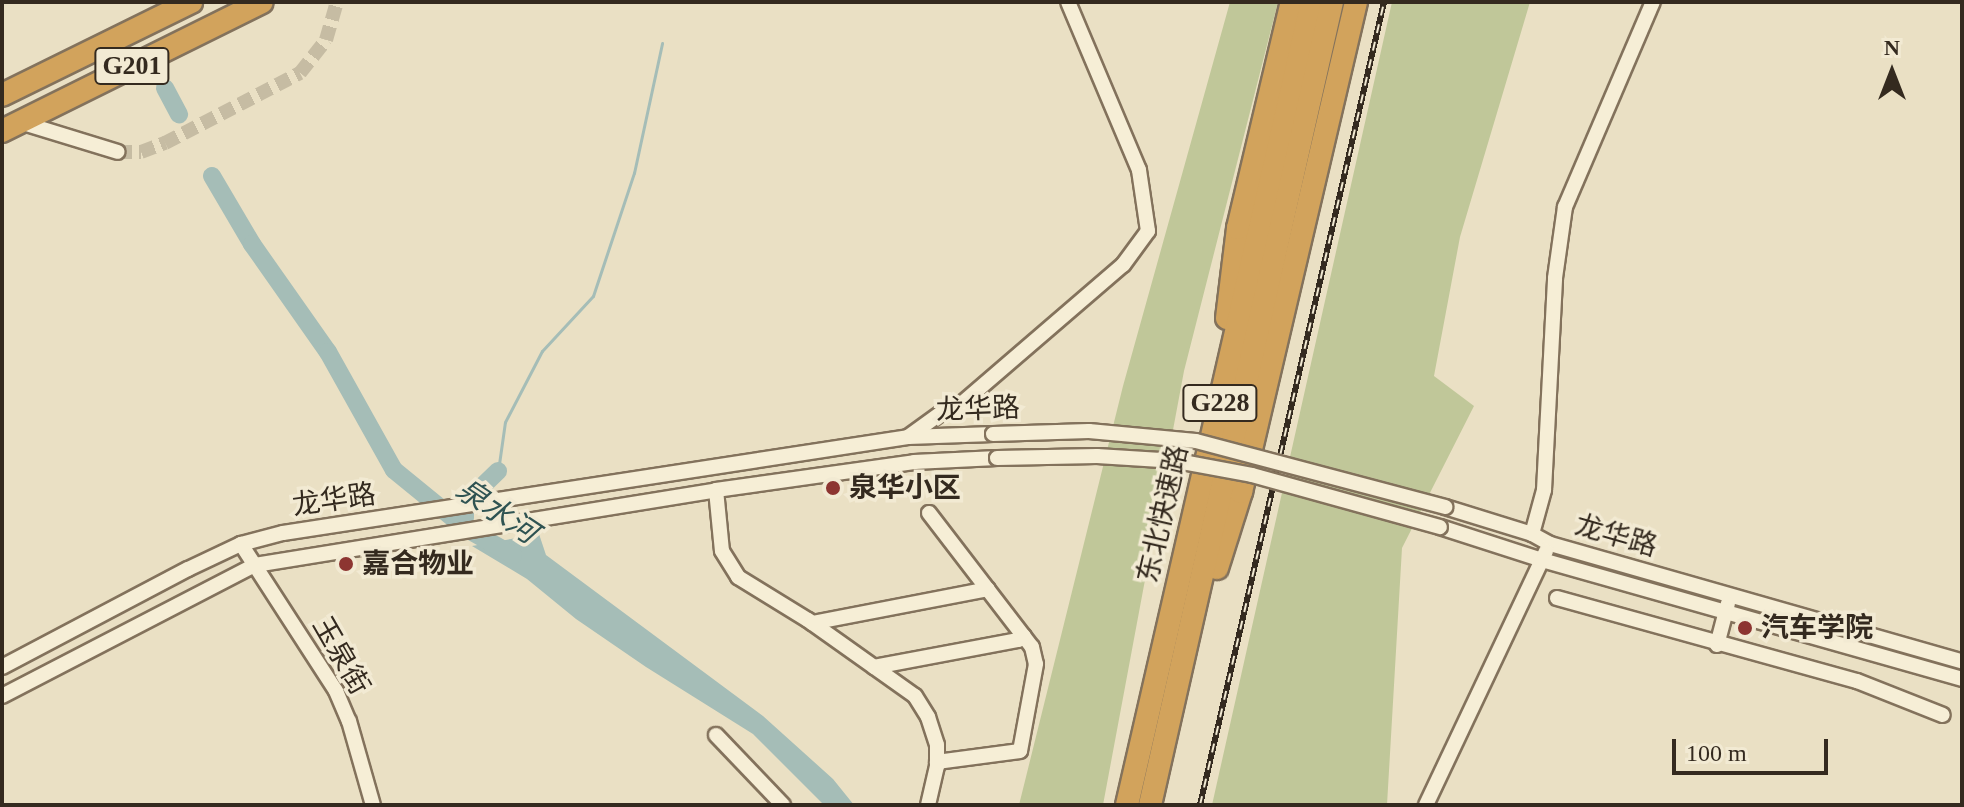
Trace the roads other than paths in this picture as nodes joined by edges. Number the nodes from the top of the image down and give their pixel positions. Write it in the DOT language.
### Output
graph roads {
  1 [pos="191,2"];
  2 [pos="262,2"];
  3 [pos="1068,2"];
  4 [pos="1292,2"];
  5 [pos="1312,2"];
  6 [pos="1332,2"];
  7 [pos="1356,2"];
  8 [pos="1653,2"];
  9 [pos="30,81"];
  10 [pos="2,83"];
  11 [pos="2,95"];
  12 [pos="11,127"];
  13 [pos="118,152"];
  14 [pos="1220,400"];
  15 [pos="908,437"];
  16 [pos="716,490"];
  17 [pos="929,513"];
  18 [pos="1532,534"];
  19 [pos="241,544"];
  20 [pos="1550,544"];
  21 [pos="1542,560"];
  22 [pos="255,565"];
  23 [pos="988,589"];
  24 [pos="1732,596"];
  25 [pos="1557,598"];
  26 [pos="1724,611"];
  27 [pos="812,623"];
  28 [pos="1024,636"];
  29 [pos="1717,645"];
  30 [pos="1186,649"];
  31 [pos="1962,661"];
  32 [pos="2,667"];
  33 [pos="874,667"];
  34 [pos="1962,679"];
  35 [pos="2,696"];
  36 [pos="1943,715"];
  37 [pos="716,735"];
  38 [pos="937,762"];
  39 [pos="373,805"];
  40 [pos="783,805"];
  41 [pos="928,805"];
  42 [pos="1127,805"];
  43 [pos="1150,805"];
  44 [pos="1426,805"];
  1 -- 9 [label="highway, G201"];
  2 -- 12 [label="highway, G201"];
  3 -- 15 [label="street"];
  4 -- 14 [label="highway"];
  5 -- 14 [label="highway, 东北快速路 / G228"];
  6 -- 30 [label="highway, 东北快速路 / G228"];
  7 -- 30 [label="highway"];
  8 -- 18 [label="street"];
  9 -- 10 [label="street"];
  9 -- 11 [label="highway, G201"];
  12 -- 13 [label="street"];
  14 -- 42 [label="highway, 东北快速路 / G228"];
  15 -- 18 [label="street, 龙华路, bridge"];
  15 -- 19 [label="street, 龙华路"];
  16 -- 21 [label="street, 龙华路, bridge"];
  16 -- 22 [label="street, 龙华路"];
  16 -- 27 [label="street"];
  17 -- 23 [label="street"];
  18 -- 20 [label="street, 龙华路"];
  19 -- 22 [label="street, 玉泉街"];
  19 -- 32 [label="street, 龙华路"];
  20 -- 21 [label="street"];
  20 -- 24 [label="street, 龙华路"];
  21 -- 26 [label="street, 龙华路"];
  21 -- 44 [label="street"];
  22 -- 35 [label="street, 龙华路"];
  22 -- 39 [label="street, 玉泉街"];
  23 -- 27 [label="street"];
  23 -- 28 [label="street"];
  24 -- 26 [label="street"];
  24 -- 31 [label="street, 龙华路"];
  25 -- 29 [label="street"];
  26 -- 29 [label="street"];
  26 -- 34 [label="street, 龙华路"];
  27 -- 33 [label="street"];
  28 -- 33 [label="street"];
  28 -- 38 [label="street"];
  29 -- 36 [label="street"];
  30 -- 43 [label="highway, 东北快速路 / G228"];
  33 -- 38 [label="street"];
  37 -- 40 [label="street"];
  38 -- 41 [label="street"];
}
